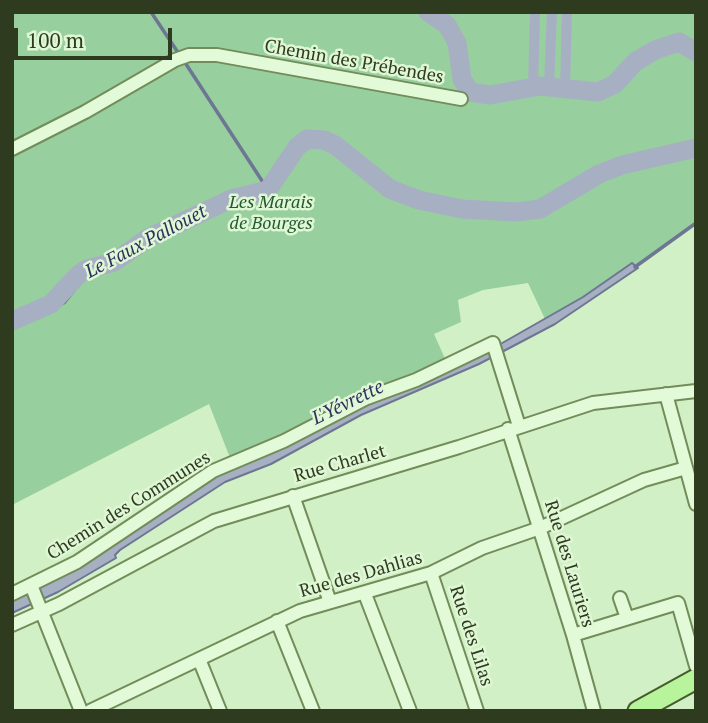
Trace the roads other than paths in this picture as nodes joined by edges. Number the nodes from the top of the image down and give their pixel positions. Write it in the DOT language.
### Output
graph roads {
  1 [pos="461,99"];
  2 [pos="12,149"];
  3 [pos="495,348"];
  4 [pos="696,391"];
  5 [pos="666,394"];
  6 [pos="513,428"];
  7 [pos="686,468"];
  8 [pos="293,496"];
  9 [pos="696,504"];
  10 [pos="540,528"];
  11 [pos="431,573"];
  12 [pos="32,586"];
  13 [pos="365,593"];
  14 [pos="12,594"];
  15 [pos="620,598"];
  16 [pos="330,602"];
  17 [pos="40,609"];
  18 [pos="627,618"];
  19 [pos="277,621"];
  20 [pos="12,625"];
  21 [pos="573,635"];
  22 [pos="199,659"];
  23 [pos="696,666"];
  24 [pos="696,679"];
  25 [pos="81,711"];
  26 [pos="90,711"];
  27 [pos="220,711"];
  28 [pos="313,711"];
  29 [pos="410,711"];
  30 [pos="477,711"];
  31 [pos="594,711"];
  32 [pos="638,711"];
  1 -- 2 [label="street, Chemin des Prébendes"];
  3 -- 6 [label="street, Rue des Lauriers"];
  3 -- 12 [label="street, Chemin des Communes"];
  4 -- 5 [label="street, Rue Charlet"];
  5 -- 6 [label="street, Rue Charlet"];
  5 -- 7 [label="street"];
  6 -- 8 [label="street, Rue Charlet"];
  6 -- 10 [label="street, Rue des Lauriers"];
  7 -- 9 [label="street"];
  7 -- 10 [label="street, Rue des Dahlias"];
  8 -- 16 [label="street"];
  8 -- 17 [label="street, Rue Charlet"];
  10 -- 11 [label="street, Rue des Dahlias"];
  10 -- 21 [label="street, Rue des Lauriers"];
  11 -- 13 [label="street, Rue des Dahlias"];
  11 -- 30 [label="street, Rue des Lilas"];
  12 -- 14 [label="street, Chemin des Communes"];
  12 -- 17 [label="street"];
  13 -- 16 [label="street, Rue des Dahlias"];
  13 -- 29 [label="street"];
  15 -- 18 [label="street"];
  16 -- 19 [label="street, Rue des Dahlias"];
  17 -- 20 [label="street, Rue Charlet"];
  17 -- 25 [label="street"];
  18 -- 21 [label="street"];
  18 -- 23 [label="street"];
  19 -- 22 [label="street, Rue des Dahlias"];
  19 -- 28 [label="street"];
  21 -- 31 [label="street, Rue des Lauriers"];
  22 -- 26 [label="street, Rue des Dahlias"];
  22 -- 27 [label="street"];
  24 -- 32 [label="main road"];
}
